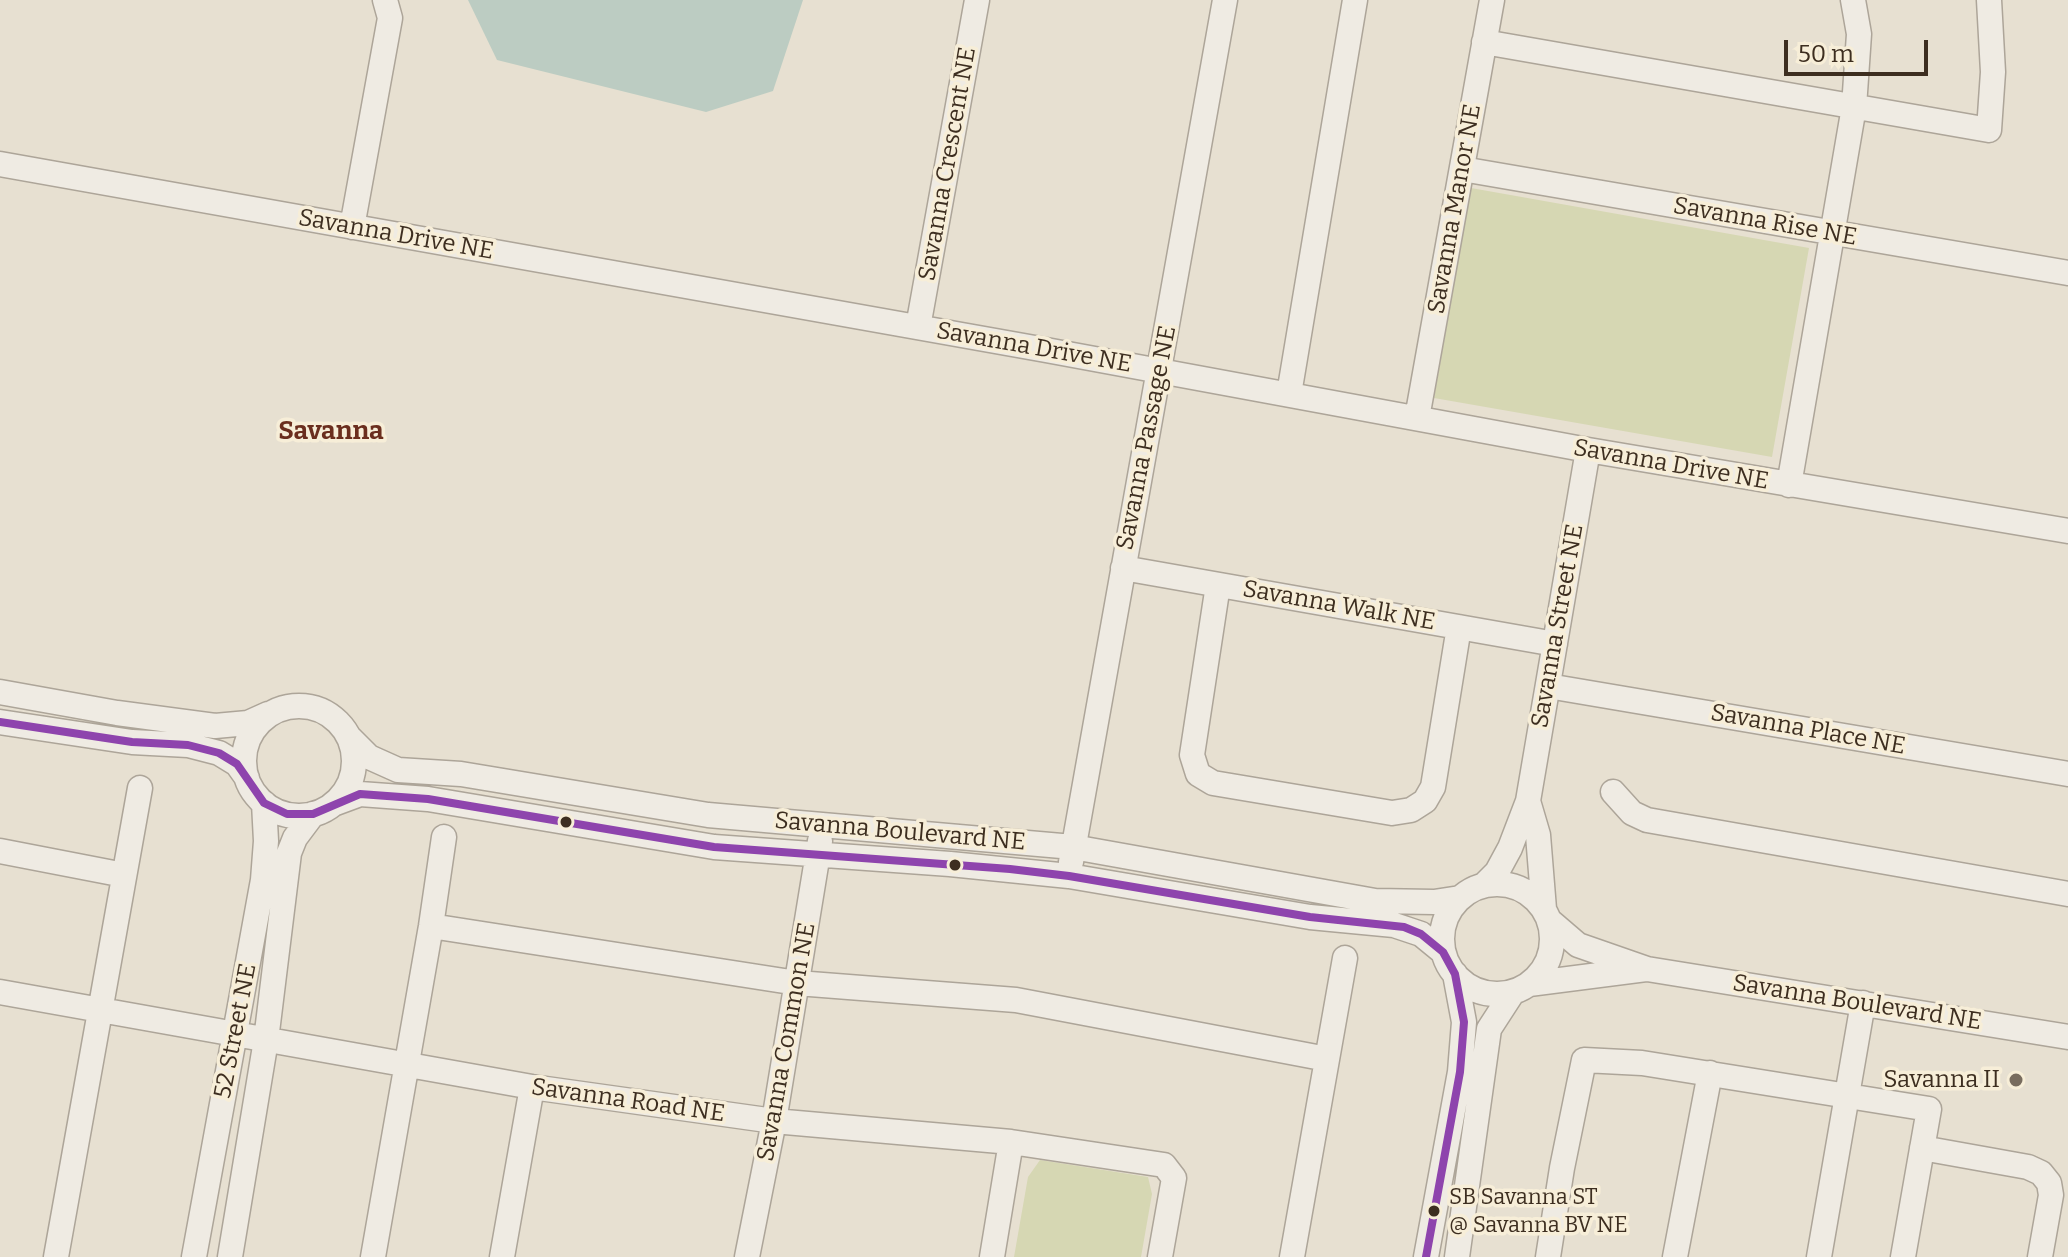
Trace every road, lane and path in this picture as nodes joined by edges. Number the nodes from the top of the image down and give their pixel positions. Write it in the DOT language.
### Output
graph roads {
  1 [pos="385,0"];
  2 [pos="977,0"];
  3 [pos="1225,0"];
  4 [pos="1355,0"];
  5 [pos="1492,0"];
  6 [pos="1853,0"];
  7 [pos="1989,0"];
  8 [pos="1484,42"];
  9 [pos="1854,107"];
  10 [pos="0,164"];
  11 [pos="1462,169"];
  12 [pos="352,227"];
  13 [pos="1831,234"];
  14 [pos="2068,273"];
  15 [pos="918,327"];
  16 [pos="1160,371"];
  17 [pos="1289,394"];
  18 [pos="1417,418"];
  19 [pos="1588,450"];
  20 [pos="1789,485"];
  21 [pos="2068,531"];
  22 [pos="1123,568"];
  23 [pos="1218,585"];
  24 [pos="1459,627"];
  25 [pos="1555,644"];
  26 [pos="1548,686"];
  27 [pos="0,692"];
  28 [pos="270,713"];
  29 [pos="0,722"];
  30 [pos="350,738"];
  31 [pos="2068,774"];
  32 [pos="247,778"];
  33 [pos="140,788"];
  34 [pos="1613,792"];
  35 [pos="1528,801"];
  36 [pos="264,803"];
  37 [pos="323,809"];
  38 [pos="821,827"];
  39 [pos="444,837"];
  40 [pos="1073,847"];
  41 [pos="0,851"];
  42 [pos="819,857"];
  43 [pos="124,875"];
  44 [pos="1069,876"];
  45 [pos="1484,885"];
  46 [pos="2068,894"];
  47 [pos="1460,898"];
  48 [pos="1547,915"];
  49 [pos="431,926"];
  50 [pos="1443,952"];
  51 [pos="1345,958"];
  52 [pos="1647,969"];
  53 [pos="1455,974"];
  54 [pos="797,983"];
  55 [pos="1521,988"];
  56 [pos="0,992"];
  57 [pos="1863,1003"];
  58 [pos="100,1010"];
  59 [pos="235,1034"];
  60 [pos="2068,1037"];
  61 [pos="266,1040"];
  62 [pos="1327,1059"];
  63 [pos="407,1065"];
  64 [pos="1710,1073"];
  65 [pos="532,1087"];
  66 [pos="1848,1095"];
  67 [pos="774,1121"];
  68 [pos="1011,1142"];
  69 [pos="1922,1148"];
  70 [pos="2057,1224"];
  71 [pos="56,1257"];
  72 [pos="194,1257"];
  73 [pos="230,1257"];
  74 [pos="373,1257"];
  75 [pos="502,1257"];
  76 [pos="747,1257"];
  77 [pos="992,1257"];
  78 [pos="1160,1257"];
  79 [pos="1292,1257"];
  80 [pos="1426,1257"];
  81 [pos="1457,1257"];
  82 [pos="1548,1257"];
  83 [pos="1675,1257"];
  84 [pos="1819,1257"];
  85 [pos="1903,1257"];
  86 [pos="2040,1257"];
  1 -- 12 [label="street"];
  2 -- 15 [label="street, Savanna Crescent NE"];
  3 -- 16 [label="street, Savanna Passage NE"];
  4 -- 17 [label="street"];
  5 -- 8 [label="street, Savanna Manor NE"];
  6 -- 9 [label="street"];
  7 -- 9 [label="street"];
  8 -- 9 [label="street"];
  8 -- 11 [label="street, Savanna Manor NE"];
  9 -- 13 [label="street"];
  10 -- 12 [label="street, Savanna Drive NE"];
  11 -- 13 [label="street, Savanna Rise NE"];
  11 -- 18 [label="street, Savanna Manor NE"];
  12 -- 15 [label="street, Savanna Drive NE"];
  13 -- 14 [label="street, Savanna Rise NE"];
  13 -- 20 [label="street"];
  15 -- 16 [label="street, Savanna Drive NE"];
  16 -- 17 [label="street, Savanna Drive NE"];
  16 -- 22 [label="street, Savanna Passage NE"];
  17 -- 18 [label="street, Savanna Drive NE"];
  18 -- 19 [label="street, Savanna Drive NE"];
  19 -- 20 [label="street, Savanna Drive NE"];
  19 -- 25 [label="street, Savanna Street NE"];
  20 -- 21 [label="street, Savanna Drive NE"];
  22 -- 23 [label="street, Savanna Walk NE"];
  22 -- 40 [label="street, Savanna Passage NE"];
  23 -- 24 [label="street, Savanna Walk NE"];
  23 -- 24 [label="street, Savanna Walk NE"];
  24 -- 25 [label="street, Savanna Walk NE"];
  25 -- 26 [label="street, Savanna Street NE"];
  26 -- 31 [label="street, Savanna Place NE"];
  26 -- 35 [label="street, Savanna Street NE"];
  27 -- 28 [label="street"];
  28 -- 30 [label="street"];
  28 -- 32 [label="street"];
  29 -- 32 [label="street"];
  30 -- 37 [label="street"];
  30 -- 38 [label="street, Savanna Boulevard NE"];
  32 -- 36 [label="street"];
  33 -- 43 [label="street"];
  34 -- 46 [label="street"];
  35 -- 45 [label="street, Savanna Street NE"];
  35 -- 48 [label="street, Savanna Street NE"];
  36 -- 37 [label="street"];
  36 -- 59 [label="street, 52 Street NE"];
  37 -- 42 [label="street, Savanna Boulevard NE"];
  37 -- 61 [label="street, 52 Street NE"];
  38 -- 40 [label="street, Savanna Boulevard NE"];
  38 -- 42 [label="street, Savanna Common NE"];
  39 -- 49 [label="street"];
  40 -- 44 [label="street, Savanna Passage NE"];
  40 -- 47 [label="street, Savanna Boulevard NE"];
  41 -- 43 [label="street"];
  42 -- 44 [label="street, Savanna Boulevard NE"];
  42 -- 54 [label="street, Savanna Common NE"];
  43 -- 58 [label="street"];
  44 -- 50 [label="street, Savanna Boulevard NE"];
  45 -- 47 [label="street"];
  45 -- 48 [label="street"];
  47 -- 50 [label="street"];
  48 -- 52 [label="street, Savanna Boulevard NE"];
  48 -- 55 [label="street"];
  49 -- 54 [label="street"];
  49 -- 63 [label="street"];
  50 -- 53 [label="street"];
  51 -- 62 [label="street"];
  52 -- 55 [label="street, Savanna Boulevard NE"];
  52 -- 57 [label="street, Savanna Boulevard NE"];
  53 -- 55 [label="street"];
  53 -- 80 [label="street"];
  54 -- 62 [label="street"];
  54 -- 67 [label="street, Savanna Common NE"];
  55 -- 81 [label="street"];
  56 -- 58 [label="street, Savanna Road NE"];
  57 -- 60 [label="street, Savanna Boulevard NE"];
  57 -- 66 [label="street"];
  58 -- 59 [label="street, Savanna Road NE"];
  58 -- 71 [label="street"];
  59 -- 61 [label="street, Savanna Road NE"];
  59 -- 72 [label="street, 52 Street NE"];
  61 -- 63 [label="street, Savanna Road NE"];
  61 -- 73 [label="street, 52 Street NE"];
  62 -- 79 [label="street"];
  63 -- 65 [label="street, Savanna Road NE"];
  63 -- 74 [label="street"];
  64 -- 66 [label="street"];
  64 -- 82 [label="street"];
  64 -- 83 [label="street"];
  65 -- 67 [label="street, Savanna Road NE"];
  65 -- 75 [label="street"];
  66 -- 69 [label="street"];
  66 -- 84 [label="street"];
  67 -- 68 [label="street, Savanna Road NE"];
  67 -- 76 [label="street, Savanna Common NE"];
  68 -- 77 [label="street"];
  68 -- 78 [label="street, Savanna Road NE"];
  69 -- 70 [label="street"];
  69 -- 85 [label="street"];
  70 -- 86 [label="street"];
}
